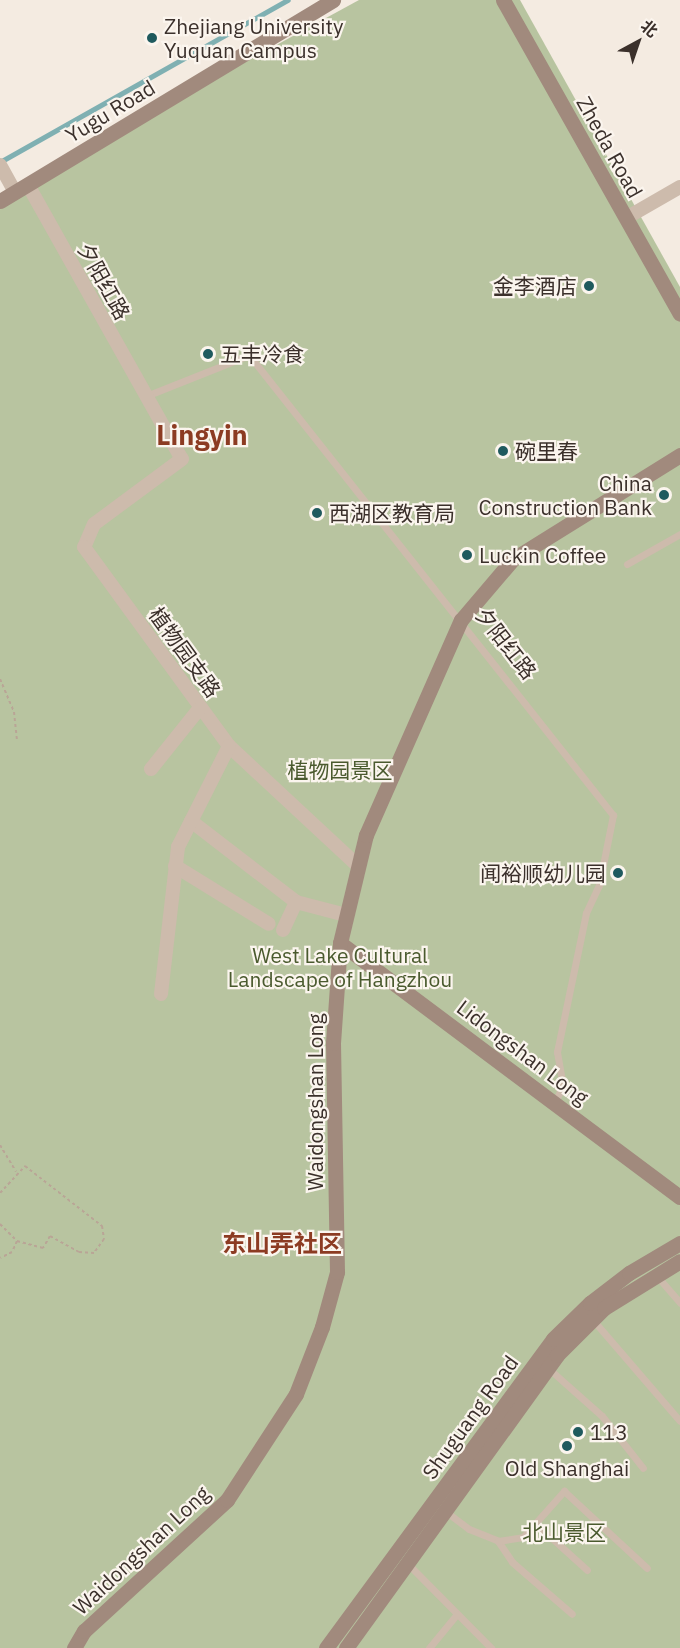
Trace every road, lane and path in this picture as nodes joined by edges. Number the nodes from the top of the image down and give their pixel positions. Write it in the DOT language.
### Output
graph roads {
  1 [pos="333,0"];
  2 [pos="503,0"];
  3 [pos="0,165"];
  4 [pos="680,187"];
  5 [pos="21,189"];
  6 [pos="0,201"];
  7 [pos="626,218"];
  8 [pos="680,314"];
  9 [pos="143,396"];
  10 [pos="680,455"];
  11 [pos="182,459"];
  12 [pos="680,534"];
  13 [pos="627,564"];
  14 [pos="461,620"];
  15 [pos="0,679"];
  16 [pos="200,709"];
  17 [pos="17,741"];
  18 [pos="228,746"];
  19 [pos="151,769"];
  20 [pos="191,821"];
  21 [pos="176,866"];
  22 [pos="358,866"];
  23 [pos="296,902"];
  24 [pos="346,915"];
  25 [pos="269,924"];
  26 [pos="283,930"];
  27 [pos="340,943"];
  28 [pos="161,994"];
  29 [pos="555,1102"];
  30 [pos="0,1145"];
  31 [pos="16,1173"];
  32 [pos="0,1193"];
  33 [pos="680,1197"];
  34 [pos="0,1224"];
  35 [pos="17,1241"];
  36 [pos="680,1243"];
  37 [pos="0,1258"];
  38 [pos="680,1262"];
  39 [pos="656,1275"];
  40 [pos="680,1303"];
  41 [pos="593,1320"];
  42 [pos="548,1368"];
  43 [pos="680,1421"];
  44 [pos="643,1468"];
  45 [pos="445,1511"];
  46 [pos="535,1523"];
  47 [pos="498,1541"];
  48 [pos="407,1563"];
  49 [pos="647,1568"];
  50 [pos="587,1570"];
  51 [pos="457,1614"];
  52 [pos="572,1614"];
  53 [pos="74,1648"];
  54 [pos="326,1648"];
  55 [pos="346,1648"];
  56 [pos="429,1648"];
  57 [pos="490,1648"];
  1 -- 5 [label="street, Yugu Road"];
  2 -- 7 [label="street, Zheda Road"];
  3 -- 5 [label="street, 夕阳红路"];
  4 -- 7 [label="street"];
  5 -- 6 [label="street, Yugu Road"];
  5 -- 9 [label="street, 夕阳红路"];
  7 -- 8 [label="street, Zheda Road"];
  9 -- 11 [label="street, 夕阳红路"];
  9 -- 14 [label="lane, 夕阳红路"];
  10 -- 14 [label="street, Waidongshan Long"];
  11 -- 16 [label="street, 植物园支路"];
  12 -- 13 [label="lane"];
  14 -- 22 [label="street, Waidongshan Long"];
  14 -- 29 [label="lane, 夕阳红路"];
  15 -- 17 [label="path"];
  16 -- 18 [label="street, 植物园支路"];
  16 -- 19 [label="street"];
  18 -- 20 [label="street"];
  18 -- 22 [label="street, 植物园支路"];
  20 -- 21 [label="street"];
  20 -- 23 [label="street"];
  21 -- 25 [label="street"];
  21 -- 28 [label="street"];
  22 -- 24 [label="street, Waidongshan Long"];
  23 -- 24 [label="street"];
  23 -- 26 [label="street"];
  24 -- 27 [label="street, Waidongshan Long"];
  27 -- 29 [label="street, Lidongshan Long"];
  27 -- 53 [label="street, Waidongshan Long"];
  29 -- 33 [label="street, Lidongshan Long"];
  30 -- 31 [label="path"];
  31 -- 32 [label="path"];
  31 -- 35 [label="path"];
  34 -- 35 [label="path"];
  35 -- 37 [label="path"];
  36 -- 54 [label="street, Shuguang Road"];
  38 -- 39 [label="street, Shuguang Road"];
  39 -- 40 [label="lane"];
  39 -- 41 [label="street, Shuguang Road"];
  41 -- 42 [label="street, Shuguang Road"];
  41 -- 43 [label="lane"];
  42 -- 44 [label="lane"];
  42 -- 45 [label="street, Shuguang Road"];
  45 -- 47 [label="lane"];
  45 -- 48 [label="street, Shuguang Road"];
  46 -- 47 [label="lane"];
  46 -- 49 [label="lane"];
  46 -- 50 [label="lane"];
  47 -- 52 [label="lane"];
  48 -- 51 [label="lane"];
  48 -- 55 [label="street, Shuguang Road"];
  51 -- 56 [label="lane"];
  51 -- 57 [label="lane"];
}
